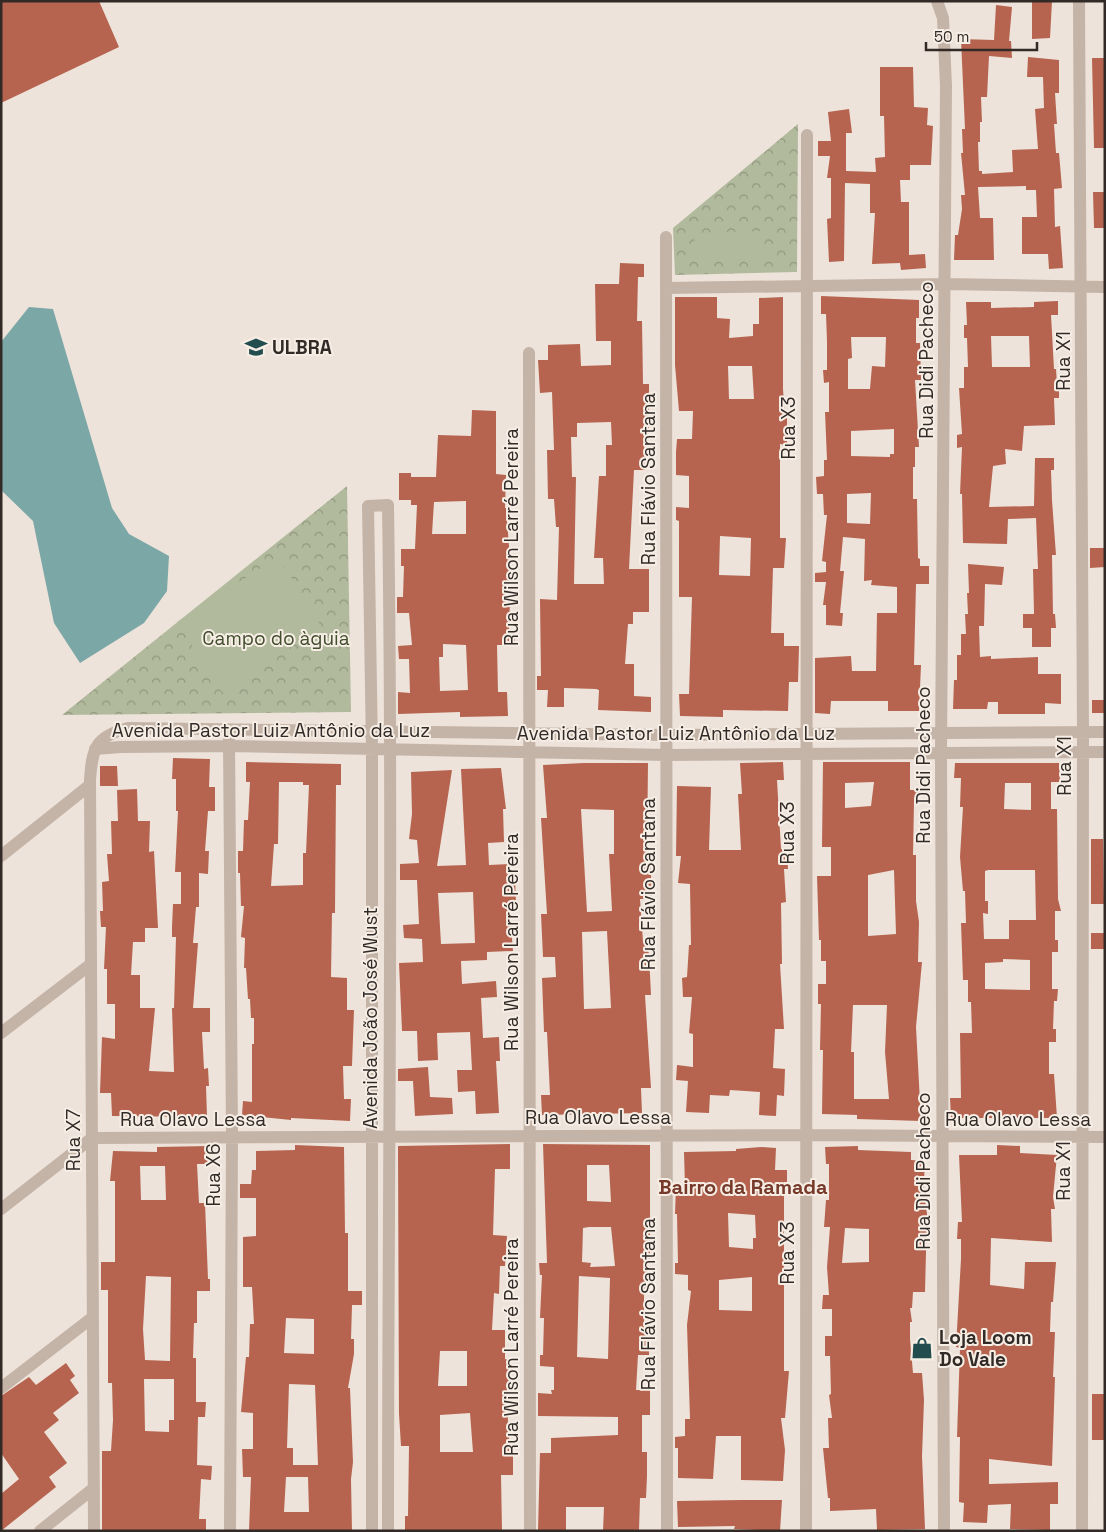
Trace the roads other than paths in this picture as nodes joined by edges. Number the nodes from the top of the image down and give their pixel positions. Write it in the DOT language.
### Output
graph roads {
  1 [pos="937,1"];
  2 [pos="1079,1"];
  3 [pos="807,135"];
  4 [pos="666,237"];
  5 [pos="946,284"];
  6 [pos="807,287"];
  7 [pos="1081,287"];
  8 [pos="1105,287"];
  9 [pos="666,288"];
  10 [pos="529,353"];
  11 [pos="229,728"];
  12 [pos="391,731"];
  13 [pos="372,732"];
  14 [pos="530,732"];
  15 [pos="1105,732"];
  16 [pos="1083,733"];
  17 [pos="806,734"];
  18 [pos="942,734"];
  19 [pos="667,735"];
  20 [pos="230,746"];
  21 [pos="372,748"];
  22 [pos="391,748"];
  23 [pos="95,749"];
  24 [pos="530,751"];
  25 [pos="941,752"];
  26 [pos="1082,752"];
  27 [pos="1105,752"];
  28 [pos="806,753"];
  29 [pos="667,755"];
  30 [pos="90,785"];
  31 [pos="1,856"];
  32 [pos="91,964"];
  33 [pos="1,1034"];
  34 [pos="806,1135"];
  35 [pos="530,1136"];
  36 [pos="667,1136"];
  37 [pos="232,1137"];
  38 [pos="388,1137"];
  39 [pos="1082,1137"];
  40 [pos="1105,1137"];
  41 [pos="92,1138"];
  42 [pos="371,1138"];
  43 [pos="941,1138"];
  44 [pos="1,1209"];
  45 [pos="93,1316"];
  46 [pos="1,1388"];
  47 [pos="94,1488"];
  48 [pos="40,1531"];
  49 [pos="94,1531"];
  50 [pos="230,1531"];
  51 [pos="372,1531"];
  52 [pos="388,1531"];
  53 [pos="530,1531"];
  54 [pos="667,1531"];
  55 [pos="806,1531"];
  56 [pos="944,1531"];
  57 [pos="1082,1531"];
  1 -- 5 [label="street, Rua Didi Pacheco"];
  2 -- 7 [label="street, Rua X1"];
  3 -- 6 [label="street, Rua X3"];
  4 -- 9 [label="street, Rua Flávio Santana"];
  5 -- 6 [label="street"];
  5 -- 7 [label="street"];
  5 -- 18 [label="street, Rua Didi Pacheco"];
  6 -- 9 [label="street"];
  6 -- 17 [label="street, Rua X3"];
  7 -- 8 [label="street"];
  7 -- 16 [label="street, Rua X1"];
  9 -- 19 [label="street, Rua Flávio Santana"];
  10 -- 14 [label="street, Rua Wilson Larré Pereira"];
  11 -- 13 [label="street, Avenida Pastor Luiz Antônio da Luz"];
  11 -- 20 [label="street, Rua X6"];
  11 -- 23 [label="street, Avenida Pastor Luiz Antônio da Luz"];
  12 -- 13 [label="street, Avenida Pastor Luiz Antônio da Luz"];
  12 -- 13 [label="street, Avenida João José Wust"];
  12 -- 14 [label="street, Avenida Pastor Luiz Antônio da Luz"];
  12 -- 22 [label="street, Avenida João José Wust"];
  13 -- 21 [label="street, Avenida João José Wust"];
  14 -- 19 [label="street, Avenida Pastor Luiz Antônio da Luz"];
  14 -- 24 [label="street, Rua Wilson Larré Pereira"];
  15 -- 16 [label="street, Avenida Pastor Luiz Antônio da Luz"];
  16 -- 18 [label="street, Avenida Pastor Luiz Antônio da Luz"];
  16 -- 26 [label="street, Rua X1"];
  17 -- 18 [label="street, Avenida Pastor Luiz Antônio da Luz"];
  17 -- 19 [label="street, Avenida Pastor Luiz Antônio da Luz"];
  17 -- 28 [label="street, Rua X3"];
  18 -- 25 [label="street, Rua Didi Pacheco"];
  19 -- 29 [label="street, Rua Flávio Santana"];
  20 -- 21 [label="street, Avenida Pastor Luiz Antônio da Luz"];
  20 -- 23 [label="street, Avenida Pastor Luiz Antônio da Luz"];
  20 -- 37 [label="street, Rua X6"];
  21 -- 22 [label="street, Avenida Pastor Luiz Antônio da Luz"];
  21 -- 42 [label="street, Avenida João José Wust"];
  22 -- 24 [label="street, Avenida Pastor Luiz Antônio da Luz"];
  22 -- 38 [label="street, Avenida João José Wust"];
  23 -- 30 [label="street, Rua X7"];
  24 -- 29 [label="street, Avenida Pastor Luiz Antônio da Luz"];
  24 -- 35 [label="street, Rua Wilson Larré Pereira"];
  25 -- 26 [label="street, Avenida Pastor Luiz Antônio da Luz"];
  25 -- 28 [label="street, Avenida Pastor Luiz Antônio da Luz"];
  25 -- 43 [label="street, Rua Didi Pacheco"];
  26 -- 27 [label="street, Avenida Pastor Luiz Antônio da Luz"];
  26 -- 39 [label="street, Rua X1"];
  28 -- 29 [label="street, Avenida Pastor Luiz Antônio da Luz"];
  28 -- 34 [label="street, Rua X3"];
  29 -- 36 [label="street, Rua Flávio Santana"];
  30 -- 31 [label="street"];
  30 -- 32 [label="street, Rua X7"];
  32 -- 33 [label="street"];
  32 -- 41 [label="street, Rua X7"];
  34 -- 36 [label="street, Rua Olavo Lessa"];
  34 -- 43 [label="street, Rua Olavo Lessa"];
  34 -- 55 [label="street, Rua X3"];
  35 -- 36 [label="street, Rua Olavo Lessa"];
  35 -- 38 [label="street, Rua Olavo Lessa"];
  35 -- 53 [label="street, Rua Wilson Larré Pereira"];
  36 -- 54 [label="street, Rua Flávio Santana"];
  37 -- 41 [label="street, Rua Olavo Lessa"];
  37 -- 42 [label="street, Rua Olavo Lessa"];
  37 -- 50 [label="street, Rua X6"];
  38 -- 42 [label="street, Rua Olavo Lessa"];
  38 -- 52 [label="street, Avenida João José Wust"];
  39 -- 40 [label="street, Rua Olavo Lessa"];
  39 -- 43 [label="street, Rua Olavo Lessa"];
  39 -- 57 [label="street, Rua X1"];
  41 -- 44 [label="street"];
  41 -- 45 [label="street, Rua X7"];
  42 -- 51 [label="street, Avenida João José Wust"];
  43 -- 56 [label="street, Rua Didi Pacheco"];
  45 -- 46 [label="street"];
  45 -- 47 [label="street, Rua X7"];
  47 -- 48 [label="street"];
  47 -- 49 [label="street, Rua X7"];
}
